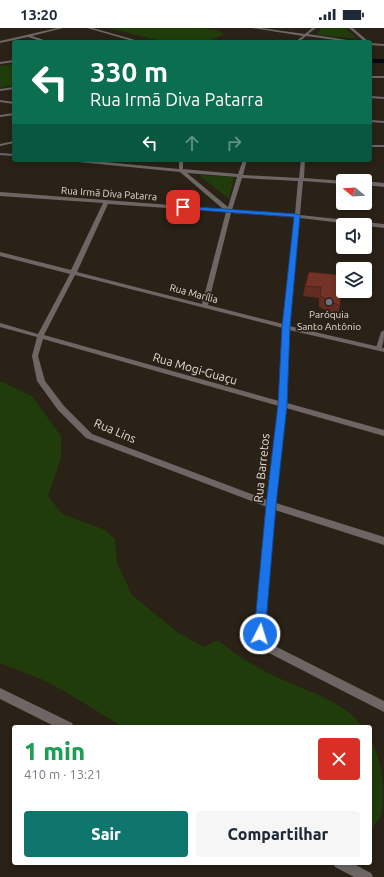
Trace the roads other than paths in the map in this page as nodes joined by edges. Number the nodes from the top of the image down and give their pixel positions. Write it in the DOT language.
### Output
graph roads {
  1 [pos="61,28"];
  2 [pos="90,28"];
  3 [pos="254,28"];
  4 [pos="314,28"];
  5 [pos="351,28"];
  6 [pos="307,35"];
  7 [pos="29,36"];
  8 [pos="42,40"];
  9 [pos="133,40"];
  10 [pos="300,40"];
  11 [pos="343,40"];
  12 [pos="365,40"];
  13 [pos="0,42"];
  14 [pos="372,43"];
  15 [pos="384,45"];
  16 [pos="12,61"];
  17 [pos="1,62"];
  18 [pos="372,77"];
  19 [pos="384,77"];
  20 [pos="12,88"];
  21 [pos="0,90"];
  22 [pos="372,97"];
  23 [pos="384,98"];
  24 [pos="0,101"];
  25 [pos="12,103"];
  26 [pos="12,114"];
  27 [pos="0,116"];
  28 [pos="372,121"];
  29 [pos="384,122"];
  30 [pos="12,142"];
  31 [pos="0,145"];
  32 [pos="372,146"];
  33 [pos="384,146"];
  34 [pos="0,154"];
  35 [pos="12,155"];
  36 [pos="90,162"];
  37 [pos="181,162"];
  38 [pos="244,162"];
  39 [pos="302,162"];
  40 [pos="180,170"];
  41 [pos="240,176"];
  42 [pos="300,179"];
  43 [pos="336,182"];
  44 [pos="372,184"];
  45 [pos="384,185"];
  46 [pos="0,194"];
  47 [pos="106,202"];
  48 [pos="229,211"];
  49 [pos="297,216"];
  50 [pos="384,226"];
  51 [pos="0,254"];
  52 [pos="73,273"];
  53 [pos="205,306"];
  54 [pos="0,326"];
  55 [pos="286,327"];
  56 [pos="384,332"];
  57 [pos="40,337"];
  58 [pos="381,349"];
  59 [pos="283,405"];
  60 [pos="384,433"];
  61 [pos="271,505"];
  62 [pos="384,541"];
  63 [pos="0,693"];
  64 [pos="384,707"];
  65 [pos="64,725"];
  66 [pos="343,865"];
  67 [pos="367,877"];
  1 -- 7 [label="street"];
  2 -- 9 [label="street"];
  3 -- 6 [label="street"];
  4 -- 6 [label="street"];
  5 -- 12 [label="street"];
  6 -- 10 [label="street"];
  6 -- 11 [label="street"];
  7 -- 8 [label="street"];
  7 -- 13 [label="street"];
  14 -- 15 [label="street"];
  16 -- 17 [label="street"];
  18 -- 19 [label="street"];
  20 -- 21 [label="street"];
  22 -- 23 [label="street"];
  24 -- 25 [label="street"];
  26 -- 27 [label="street"];
  28 -- 29 [label="street"];
  30 -- 31 [label="street"];
  32 -- 33 [label="street"];
  34 -- 35 [label="street"];
  36 -- 40 [label="street"];
  37 -- 40 [label="street"];
  38 -- 41 [label="street"];
  39 -- 42 [label="street, Rua Barretos"];
  40 -- 41 [label="street"];
  40 -- 48 [label="street"];
  41 -- 42 [label="street"];
  41 -- 48 [label="street"];
  42 -- 43 [label="street"];
  42 -- 49 [label="street, Rua Barretos"];
  44 -- 45 [label="street"];
  46 -- 47 [label="street, Rua Irmã Diva Patarra"];
  47 -- 48 [label="street, Rua Irmã Diva Patarra"];
  47 -- 52 [label="street, Rua Lins"];
  48 -- 49 [label="street, Rua Irmã Diva Patarra"];
  48 -- 53 [label="street"];
  49 -- 50 [label="street, Rua Irmã Diva Patarra"];
  49 -- 55 [label="street, Rua Barretos"];
  51 -- 52 [label="street, Rua Marília"];
  52 -- 53 [label="street, Rua Marília"];
  52 -- 57 [label="street, Rua Lins"];
  53 -- 55 [label="street, Rua Marília"];
  54 -- 57 [label="street, Rua Mogi-Guaçu"];
  55 -- 58 [label="street, Rua Marília"];
  55 -- 59 [label="street, Rua Barretos"];
  56 -- 58 [label="lane"];
  57 -- 59 [label="street, Rua Mogi-Guaçu"];
  57 -- 61 [label="street, Rua Lins"];
  59 -- 60 [label="street, Rua Mogi-Guaçu"];
  59 -- 61 [label="street, Rua Barretos"];
  61 -- 62 [label="street, Rua Lins"];
  61 -- 64 [label="street, Rua Barretos"];
  63 -- 65 [label="street"];
  66 -- 67 [label="street"];
}
